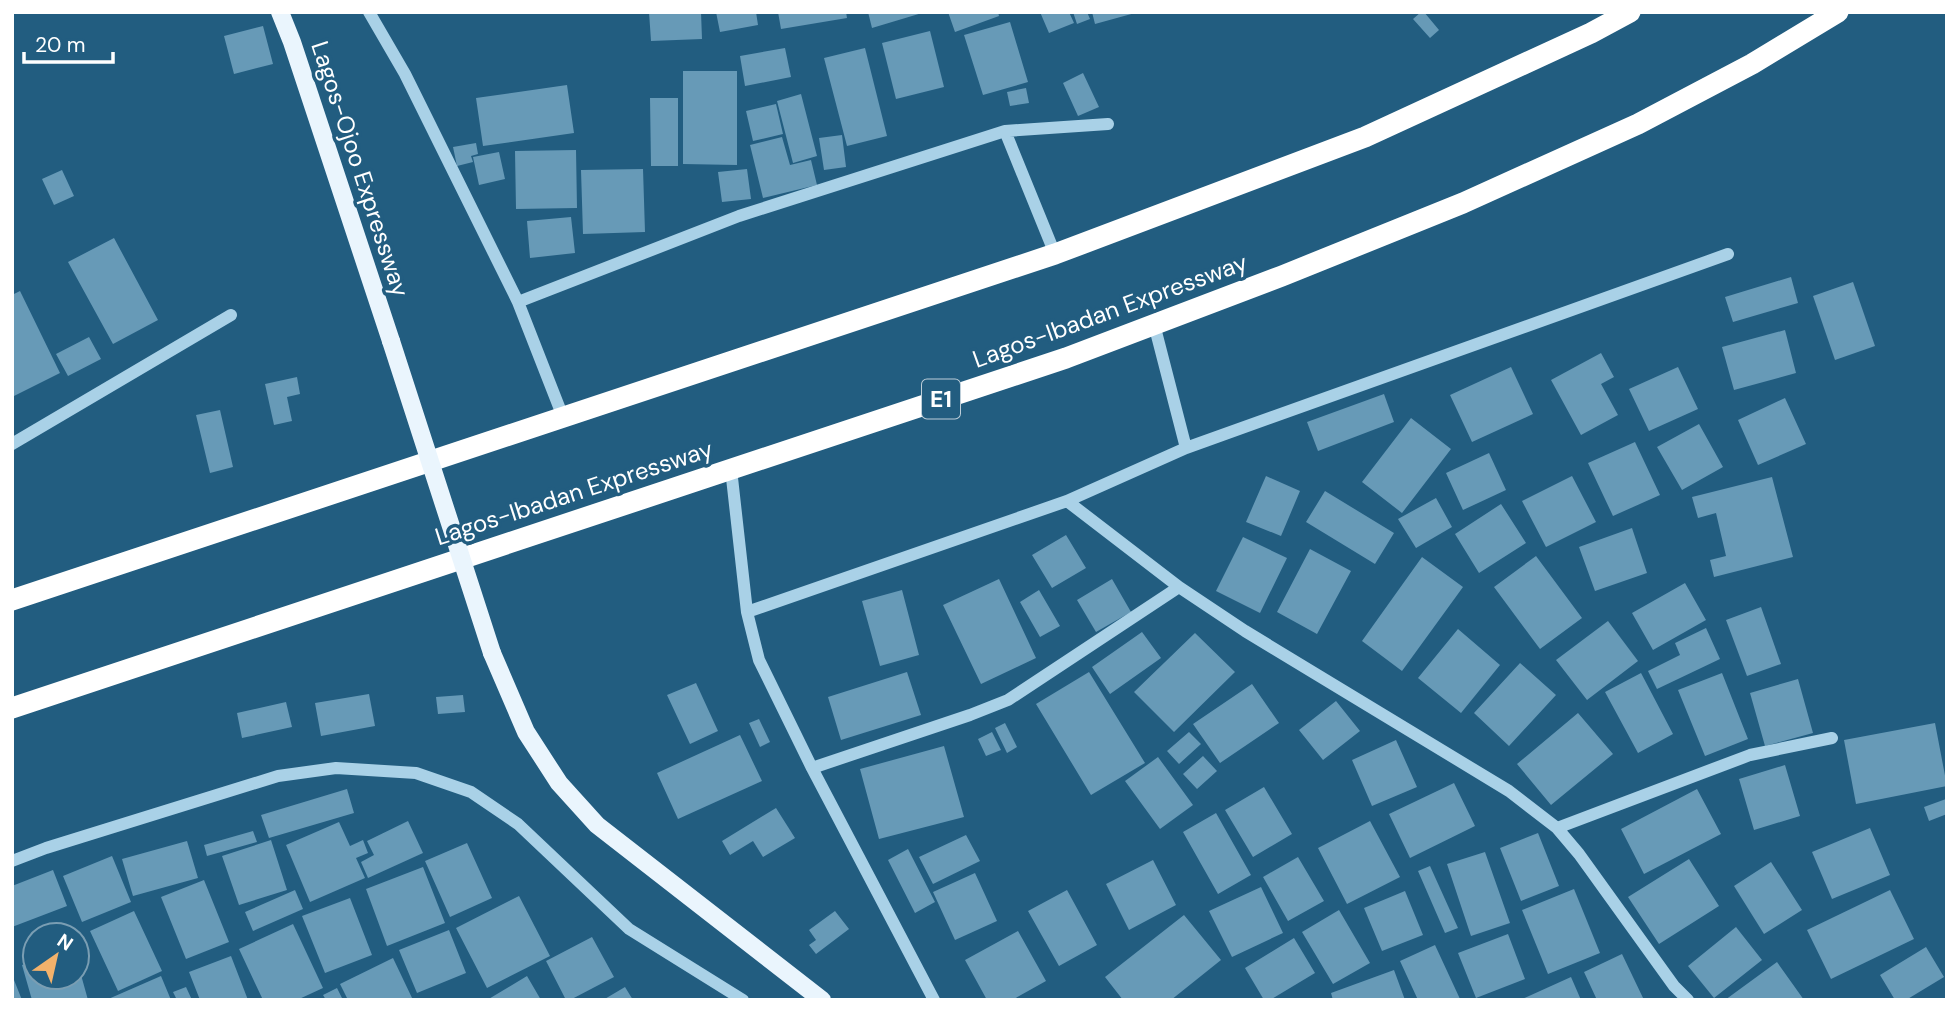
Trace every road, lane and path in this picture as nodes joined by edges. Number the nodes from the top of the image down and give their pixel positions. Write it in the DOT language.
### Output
graph roads {
  1 [pos="280,12"];
  2 [pos="369,12"];
  3 [pos="1630,12"];
  4 [pos="1838,12"];
  5 [pos="1108,124"];
  6 [pos="1005,131"];
  7 [pos="1055,254"];
  8 [pos="1728,254"];
  9 [pos="518,302"];
  10 [pos="231,315"];
  11 [pos="1154,324"];
  12 [pos="563,417"];
  13 [pos="12,444"];
  14 [pos="1186,448"];
  15 [pos="730,469"];
  16 [pos="1067,501"];
  17 [pos="1179,587"];
  18 [pos="12,600"];
  19 [pos="747,612"];
  20 [pos="12,708"];
  21 [pos="1832,738"];
  22 [pos="812,768"];
  23 [pos="1557,828"];
  24 [pos="12,861"];
  25 [pos="743,1000"];
  26 [pos="822,1000"];
  27 [pos="934,1000"];
  28 [pos="1688,1000"];
  1 -- 26 [label="main road, Lagos-Ojoo Expressway, bridge"];
  2 -- 9 [label="street"];
  3 -- 7 [label="highway"];
  4 -- 11 [label="highway, Lagos-Ibadan Expressway / E1"];
  5 -- 6 [label="street"];
  6 -- 7 [label="street"];
  6 -- 9 [label="street"];
  7 -- 12 [label="highway"];
  8 -- 14 [label="street"];
  9 -- 12 [label="street"];
  10 -- 13 [label="street"];
  11 -- 14 [label="street"];
  11 -- 15 [label="highway, Lagos-Ibadan Expressway / E1"];
  12 -- 18 [label="highway"];
  14 -- 16 [label="street"];
  15 -- 19 [label="street"];
  15 -- 20 [label="highway, Lagos-Ibadan Expressway / E1"];
  16 -- 17 [label="street"];
  16 -- 19 [label="street"];
  17 -- 22 [label="street"];
  17 -- 23 [label="street"];
  19 -- 22 [label="street"];
  21 -- 23 [label="street"];
  22 -- 27 [label="street"];
  23 -- 28 [label="street"];
  24 -- 25 [label="street"];
}
